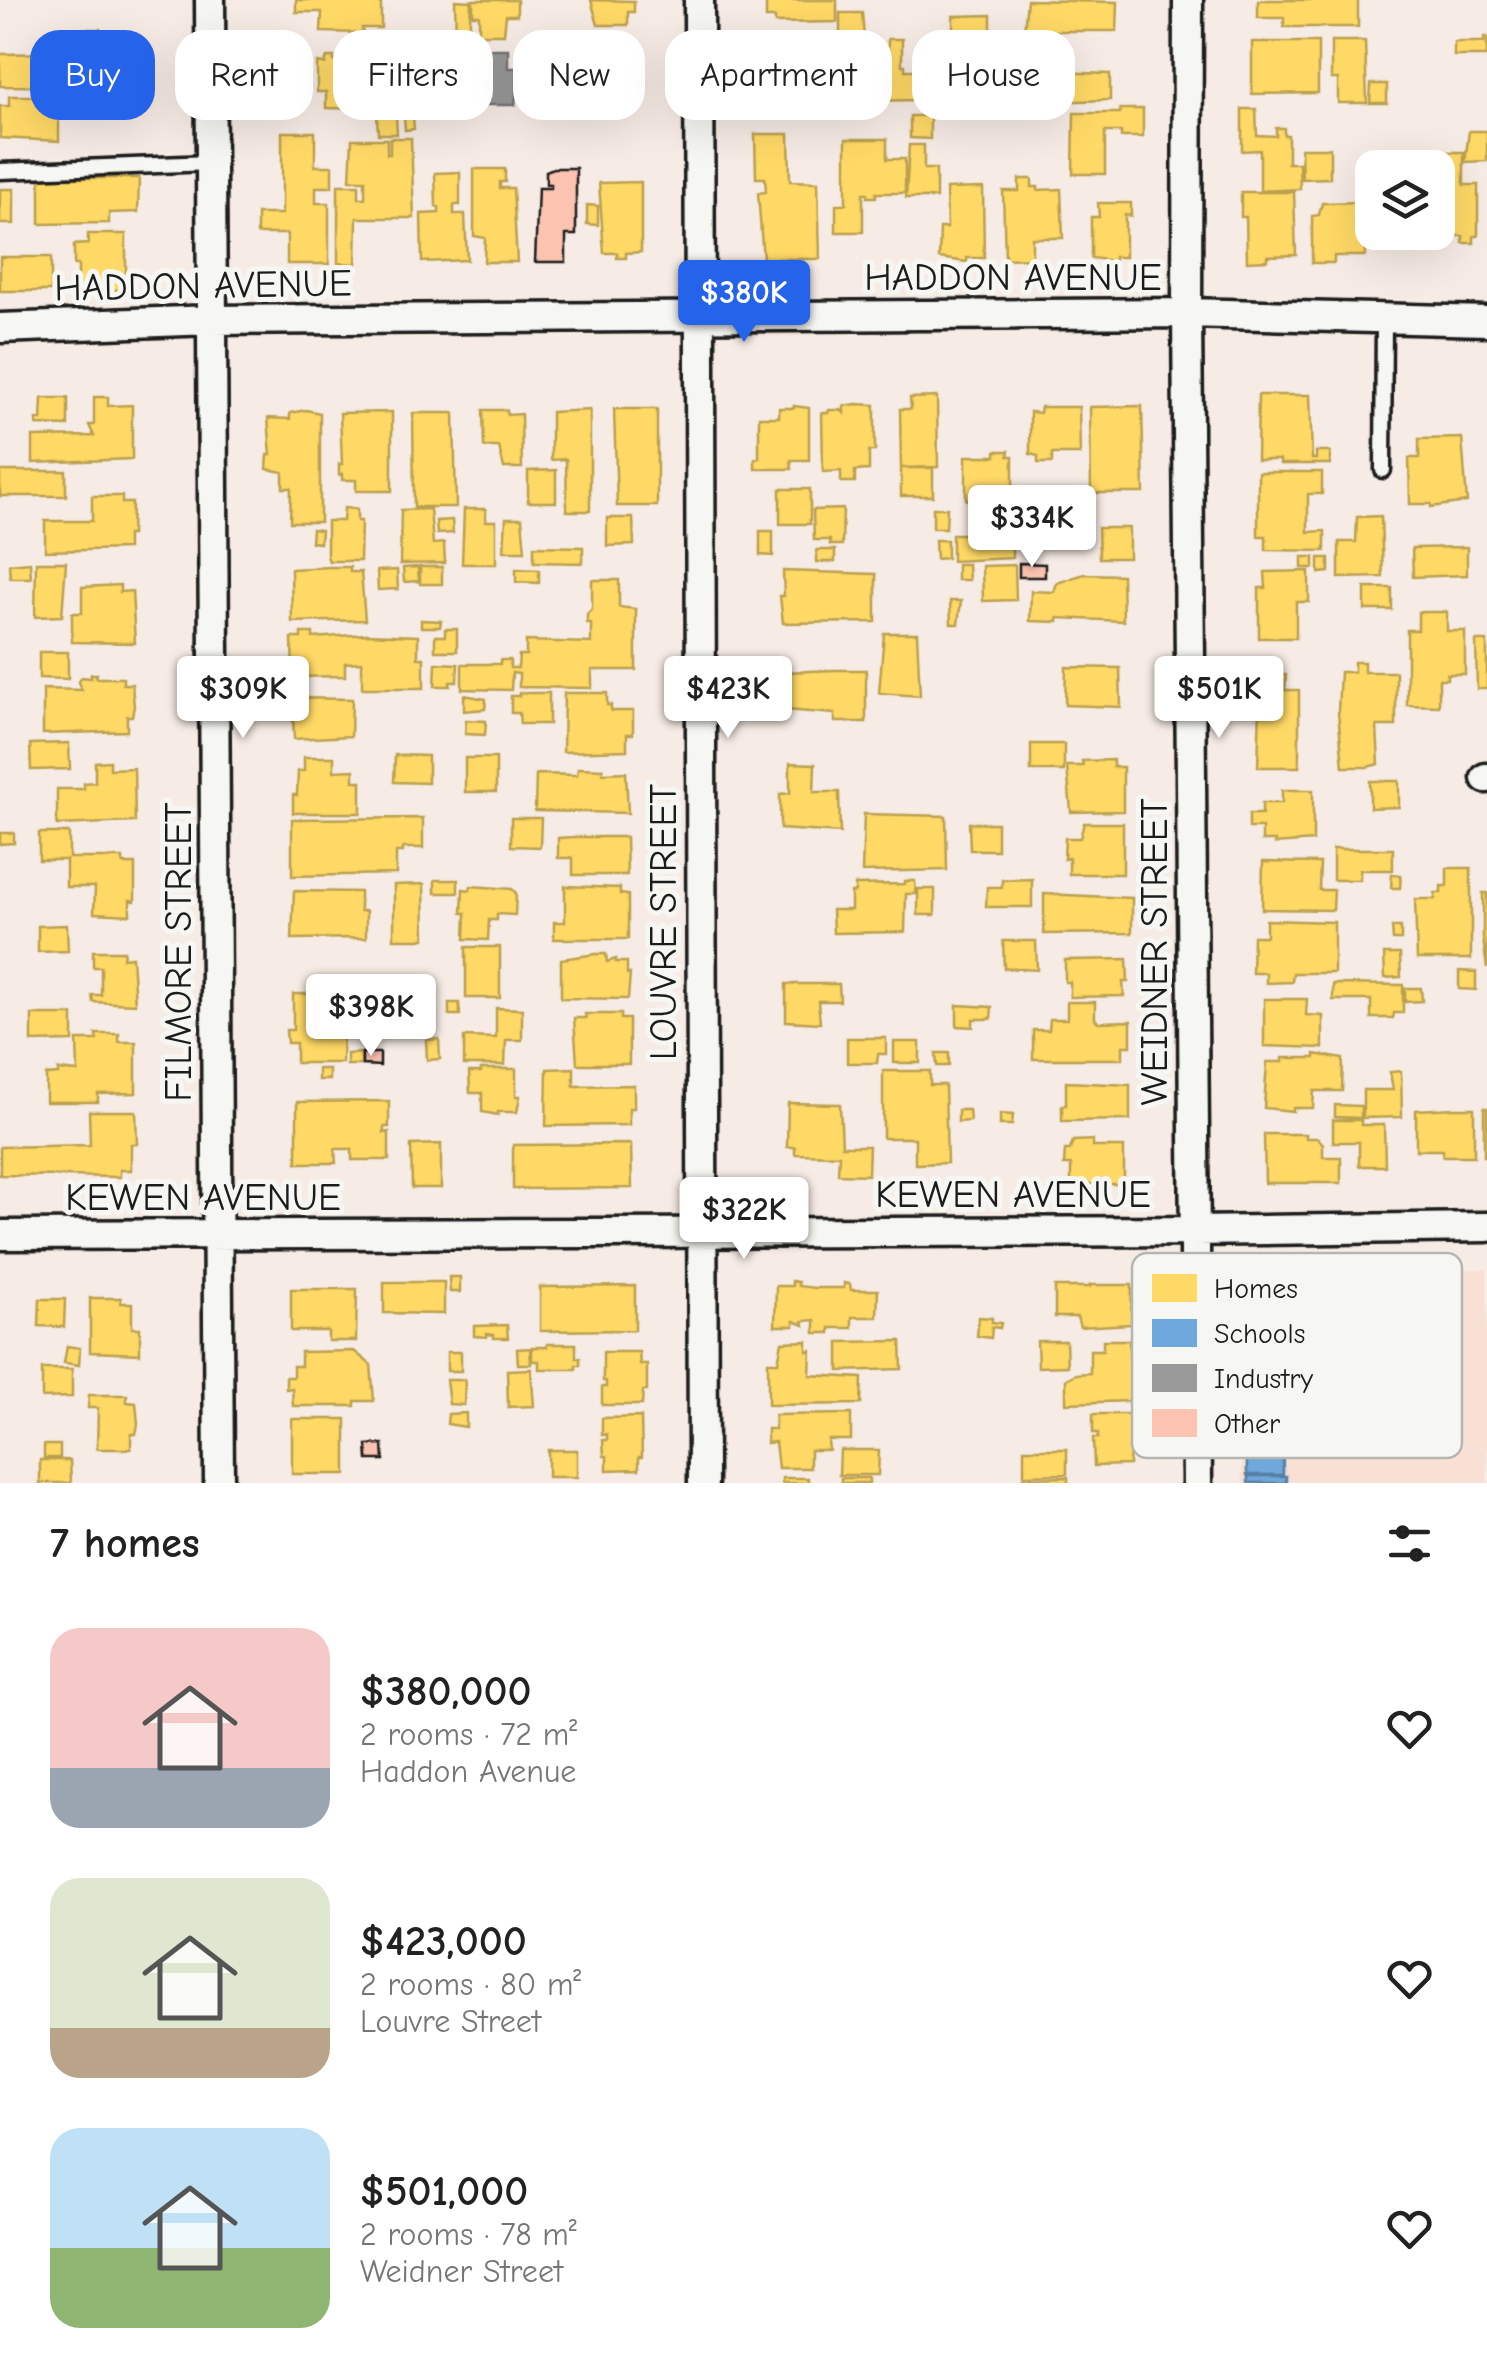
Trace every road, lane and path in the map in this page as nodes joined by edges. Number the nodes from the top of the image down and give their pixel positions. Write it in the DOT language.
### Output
graph roads {
  1 [pos="210,0"];
  2 [pos="699,0"];
  3 [pos="1188,0"];
  4 [pos="211,163"];
  5 [pos="0,170"];
  6 [pos="1187,314"];
  7 [pos="698,316"];
  8 [pos="1384,318"];
  9 [pos="212,320"];
  10 [pos="1487,321"];
  11 [pos="0,328"];
  12 [pos="1382,470"];
  13 [pos="1487,1227"];
  14 [pos="1193,1231"];
  15 [pos="702,1233"];
  16 [pos="0,1234"];
  17 [pos="218,1234"];
  18 [pos="1193,1253"];
  19 [pos="1197,1458"];
  20 [pos="219,1483"];
  21 [pos="703,1483"];
  22 [pos="1197,1483"];
  1 -- 4 [label="street, FILMORE STREET"];
  2 -- 7 [label="street, LOUVRE STREET"];
  3 -- 6 [label="street, WEIDNER STREET"];
  4 -- 5 [label="lane"];
  4 -- 9 [label="street, FILMORE STREET"];
  6 -- 7 [label="street, HADDON AVENUE"];
  6 -- 8 [label="street, HADDON AVENUE"];
  6 -- 14 [label="street, WEIDNER STREET"];
  7 -- 9 [label="street, HADDON AVENUE"];
  7 -- 15 [label="street, LOUVRE STREET"];
  8 -- 10 [label="street, HADDON AVENUE"];
  8 -- 12 [label="lane"];
  9 -- 11 [label="street, HADDON AVENUE"];
  9 -- 17 [label="street, FILMORE STREET"];
  13 -- 14 [label="street, KEWEN AVENUE"];
  14 -- 15 [label="street, KEWEN AVENUE"];
  14 -- 18 [label="street, WEIDNER STREET"];
  15 -- 17 [label="street, KEWEN AVENUE"];
  15 -- 21 [label="street, LOUVRE STREET"];
  16 -- 17 [label="street, KEWEN AVENUE"];
  17 -- 20 [label="street, FILMORE STREET"];
  19 -- 22 [label="street, WEIDNER STREET"];
}
